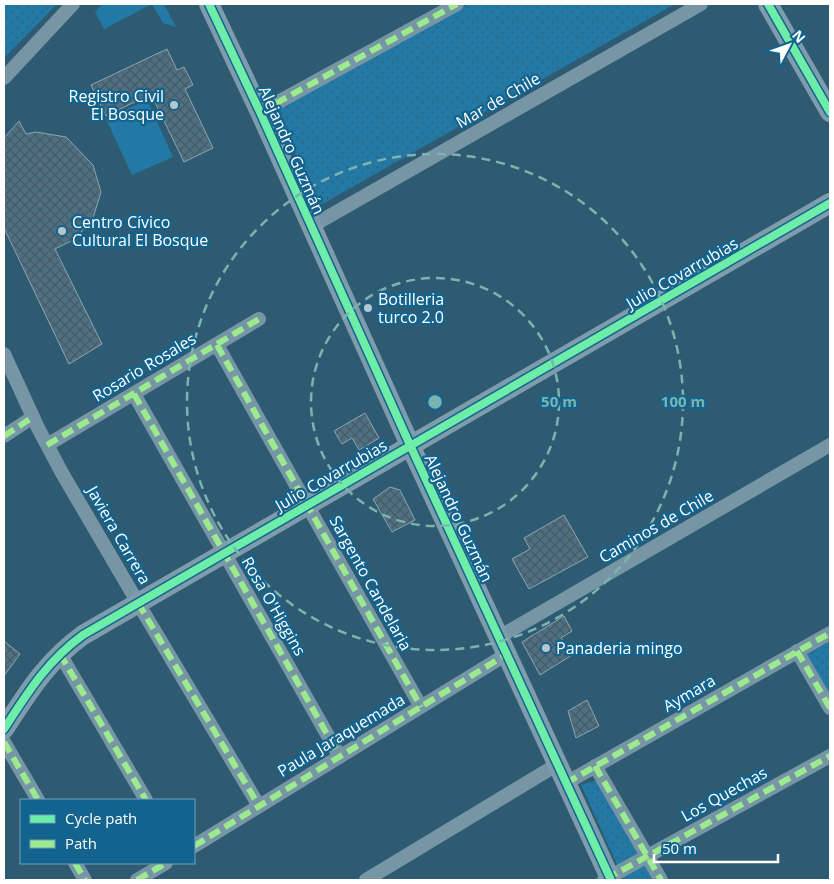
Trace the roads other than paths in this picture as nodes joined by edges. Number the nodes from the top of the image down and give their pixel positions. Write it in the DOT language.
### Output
graph roads {
  1 [pos="73,4"];
  2 [pos="209,4"];
  3 [pos="457,4"];
  4 [pos="702,4"];
  5 [pos="768,4"];
  6 [pos="4,78"];
  7 [pos="260,112"];
  8 [pos="830,112"];
  9 [pos="830,203"];
  10 [pos="312,226"];
  11 [pos="259,319"];
  12 [pos="217,345"];
  13 [pos="4,354"];
  14 [pos="134,394"];
  15 [pos="33,417"];
  16 [pos="4,436"];
  17 [pos="47,445"];
  18 [pos="410,445"];
  19 [pos="830,445"];
  20 [pos="307,505"];
  21 [pos="224,553"];
  22 [pos="138,603"];
  23 [pos="830,632"];
  24 [pos="503,645"];
  25 [pos="797,651"];
  26 [pos="60,654"];
  27 [pos="421,707"];
  28 [pos="830,708"];
  29 [pos="4,728"];
  30 [pos="4,742"];
  31 [pos="340,756"];
  32 [pos="830,756"];
  33 [pos="558,764"];
  34 [pos="595,766"];
  35 [pos="566,783"];
  36 [pos="37,799"];
  37 [pos="145,799"];
  38 [pos="259,806"];
  39 [pos="195,845"];
  40 [pos="648,856"];
  41 [pos="76,864"];
  42 [pos="164,864"];
  43 [pos="608,879"];
  44 [pos="85,880"];
  45 [pos="137,880"];
  46 [pos="366,880"];
  47 [pos="661,880"];
  1 -- 6 [label="street"];
  2 -- 7 [label="street, Alejandro Guzmán"];
  3 -- 7 [label="street"];
  4 -- 10 [label="street, Mar de Chile"];
  5 -- 8 [label="street"];
  7 -- 10 [label="street, Alejandro Guzmán"];
  9 -- 18 [label="street, Julio Covarrubias"];
  10 -- 18 [label="street, Alejandro Guzmán"];
  11 -- 12 [label="street, Rosario Rosales"];
  12 -- 14 [label="street, Rosario Rosales"];
  12 -- 20 [label="street, Sargento Candelaria"];
  13 -- 15 [label="street, Javiera Carrera"];
  14 -- 17 [label="street, Rosario Rosales"];
  14 -- 21 [label="street, Rosa O'Higgins"];
  15 -- 16 [label="street"];
  15 -- 17 [label="street, Javiera Carrera"];
  17 -- 22 [label="street, Javiera Carrera"];
  18 -- 20 [label="street, Julio Covarrubias"];
  18 -- 24 [label="street, Alejandro Guzmán"];
  19 -- 24 [label="street, Caminos de Chile"];
  20 -- 21 [label="street, Julio Covarrubias"];
  20 -- 27 [label="street, Sargento Candelaria"];
  21 -- 22 [label="street, Julio Covarrubias"];
  21 -- 31 [label="street, Rosa O'Higgins"];
  22 -- 26 [label="street, Julio Covarrubias"];
  22 -- 38 [label="street, Javiera Carrera"];
  23 -- 25 [label="street, Aymara"];
  24 -- 27 [label="street, Paula Jaraquemada"];
  24 -- 33 [label="street, Alejandro Guzmán"];
  25 -- 28 [label="street"];
  25 -- 34 [label="street, Aymara"];
  26 -- 29 [label="street, Julio Covarrubias"];
  26 -- 37 [label="street"];
  27 -- 31 [label="street, Paula Jaraquemada"];
  30 -- 36 [label="street"];
  31 -- 38 [label="street, Paula Jaraquemada"];
  32 -- 40 [label="street, Los Quechas"];
  33 -- 35 [label="street, Alejandro Guzmán"];
  33 -- 46 [label="street"];
  34 -- 35 [label="street, Aymara"];
  34 -- 40 [label="street"];
  35 -- 43 [label="street, Alejandro Guzmán"];
  38 -- 39 [label="street, Paula Jaraquemada"];
  40 -- 43 [label="street, Los Quechas"];
  40 -- 47 [label="street"];
  41 -- 44 [label="street"];
  42 -- 45 [label="street"];
}
